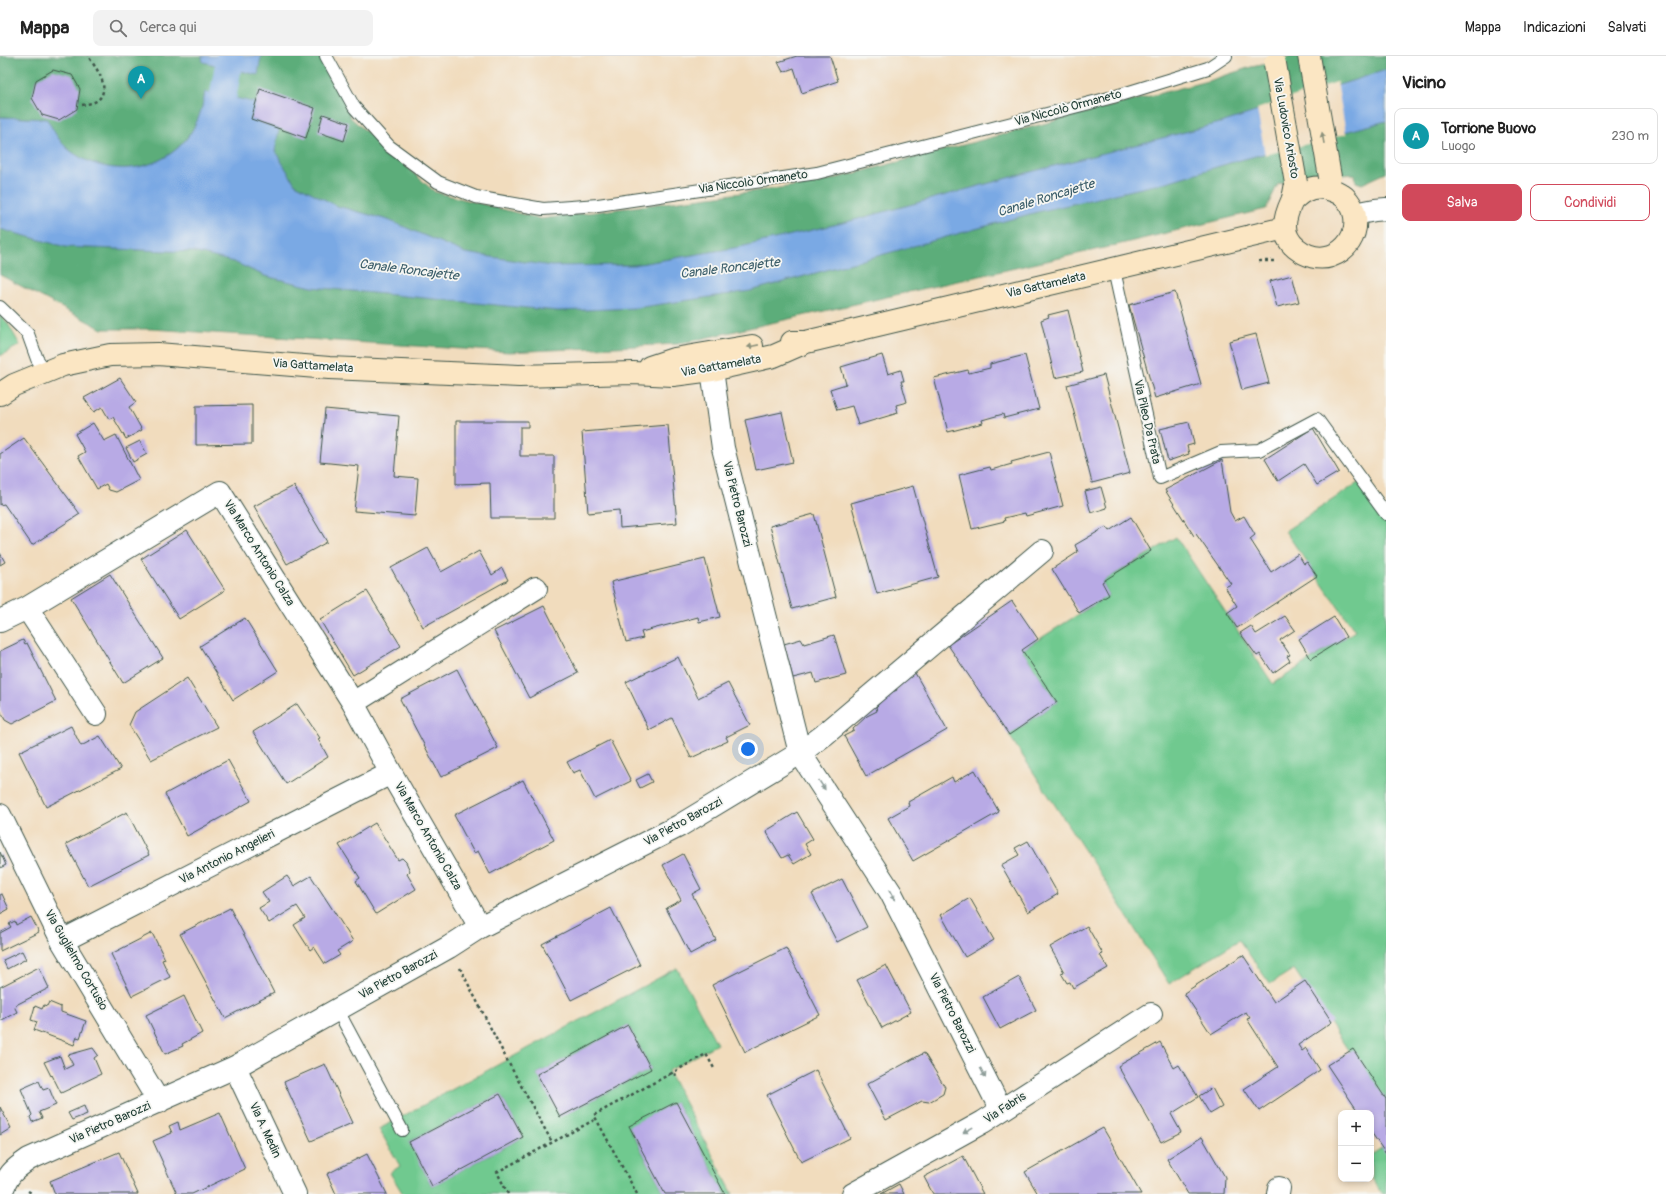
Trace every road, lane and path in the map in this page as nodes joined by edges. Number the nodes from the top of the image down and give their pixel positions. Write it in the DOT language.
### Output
graph roads {
  1 [pos="88,56"];
  2 [pos="326,56"];
  3 [pos="1226,56"];
  4 [pos="1308,56"];
  5 [pos="1274,60"];
  6 [pos="82,105"];
  7 [pos="1333,184"];
  8 [pos="1294,192"];
  9 [pos="1386,209"];
  10 [pos="1354,214"];
  11 [pos="1285,228"];
  12 [pos="1114,270"];
  13 [pos="0,307"];
  14 [pos="806,342"];
  15 [pos="712,370"];
  16 [pos="46,372"];
  17 [pos="633,373"];
  18 [pos="0,394"];
  19 [pos="1386,514"];
  20 [pos="1042,551"];
  21 [pos="536,588"];
  22 [pos="27,608"];
  23 [pos="0,621"];
  24 [pos="353,703"];
  25 [pos="96,714"];
  26 [pos="800,753"];
  27 [pos="391,773"];
  28 [pos="0,815"];
  29 [pos="480,927"];
  30 [pos="62,941"];
  31 [pos="449,947"];
  32 [pos="337,1009"];
  33 [pos="1151,1014"];
  34 [pos="235,1067"];
  35 [pos="715,1070"];
  36 [pos="670,1074"];
  37 [pos="678,1074"];
  38 [pos="159,1102"];
  39 [pos="1001,1110"];
  40 [pos="596,1119"];
  41 [pos="402,1130"];
  42 [pos="552,1142"];
  43 [pos="1,1194"];
  44 [pos="295,1194"];
  45 [pos="508,1194"];
  46 [pos="637,1194"];
  47 [pos="853,1194"];
  1 -- 6 [label="path"];
  2 -- 3 [label="lane, Via Niccolò Ormaneto"];
  7 -- 4 [label="main road, one-way, bridge"];
  5 -- 8 [label="main road, Via Ludovico Ariosto, bridge"];
  7 -- 8 [label="main road"];
  7 -- 10 [label="main road"];
  8 -- 11 [label="main road"];
  9 -- 10 [label="street"];
  10 -- 11 [label="main road"];
  11 -- 12 [label="main road, Via Gattamelata"];
  12 -- 14 [label="main road, Via Gattamelata"];
  12 -- 19 [label="lane, Via Pileo Da Prata"];
  13 -- 16 [label="lane"];
  14 -- 15 [label="main road, Via Gattamelata"];
  14 -- 17 [label="main road, Via Gattamelata, one-way"];
  15 -- 17 [label="main road, Via Gattamelata"];
  15 -- 26 [label="street, Via Pietro Barozzi"];
  16 -- 17 [label="main road, Via Gattamelata"];
  16 -- 18 [label="main road, Via Gattamelata"];
  20 -- 26 [label="street, Via Pietro Barozzi"];
  21 -- 24 [label="street"];
  22 -- 23 [label="street, Via Marco Antonio Calza"];
  22 -- 24 [label="street, Via Marco Antonio Calza"];
  22 -- 25 [label="street"];
  24 -- 27 [label="street, Via Marco Antonio Calza"];
  26 -- 29 [label="street, Via Pietro Barozzi"];
  26 -- 39 [label="street, Via Pietro Barozzi, one-way"];
  27 -- 29 [label="street, Via Marco Antonio Calza"];
  27 -- 30 [label="street, Via Antonio Angelieri"];
  28 -- 30 [label="street, Via Guglielmo Cortusio"];
  29 -- 31 [label="street, Via Pietro Barozzi"];
  30 -- 38 [label="street, Via Guglielmo Cortusio"];
  31 -- 32 [label="street, Via Pietro Barozzi"];
  31 -- 42 [label="path"];
  32 -- 34 [label="street, Via Pietro Barozzi"];
  32 -- 41 [label="lane"];
  33 -- 39 [label="street, Via Fabris"];
  34 -- 38 [label="street, Via Pietro Barozzi"];
  34 -- 44 [label="street, Via A. Medin"];
  35 -- 36 [label="path"];
  36 -- 37 [label="path"];
  36 -- 40 [label="path"];
  38 -- 43 [label="street, Via Pietro Barozzi"];
  39 -- 47 [label="street, Via Fabris, one-way"];
  40 -- 42 [label="path"];
  40 -- 46 [label="path"];
  42 -- 45 [label="path"];
}
